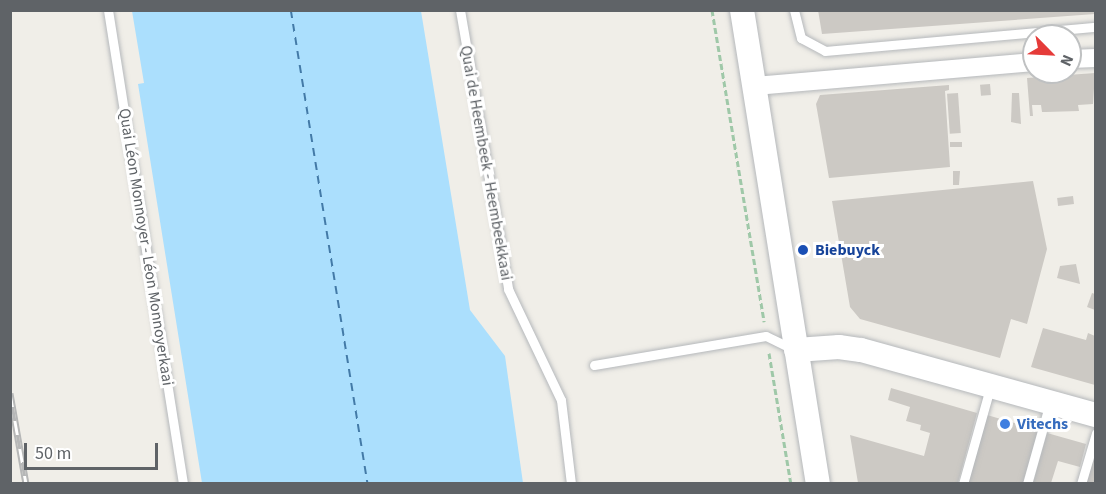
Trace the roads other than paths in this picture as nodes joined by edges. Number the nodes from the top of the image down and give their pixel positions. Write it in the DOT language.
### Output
graph roads {
  1 [pos="108,10"];
  2 [pos="459,10"];
  3 [pos="742,10"];
  4 [pos="794,10"];
  5 [pos="1095,27"];
  6 [pos="1022,63"];
  7 [pos="754,86"];
  8 [pos="796,350"];
  9 [pos="594,365"];
  10 [pos="990,386"];
  11 [pos="1050,402"];
  12 [pos="1095,414"];
  13 [pos="1095,433"];
  14 [pos="183,483"];
  15 [pos="571,483"];
  16 [pos="818,483"];
  17 [pos="963,483"];
  18 [pos="1028,483"];
  19 [pos="1081,483"];
  1 -- 14 [label="lane, Quai Léon Monnoyer - Léon Monnoyerkaai"];
  2 -- 15 [label="lane, Quai de Heembeek - Heembeekkaai"];
  3 -- 7 [label="main road"];
  4 -- 5 [label="lane"];
  6 -- 7 [label="street"];
  7 -- 8 [label="main road"];
  8 -- 9 [label="lane"];
  8 -- 10 [label="main road"];
  8 -- 16 [label="main road"];
  10 -- 11 [label="main road"];
  10 -- 17 [label="lane"];
  11 -- 12 [label="main road"];
  11 -- 18 [label="lane"];
  13 -- 19 [label="lane"];
}
